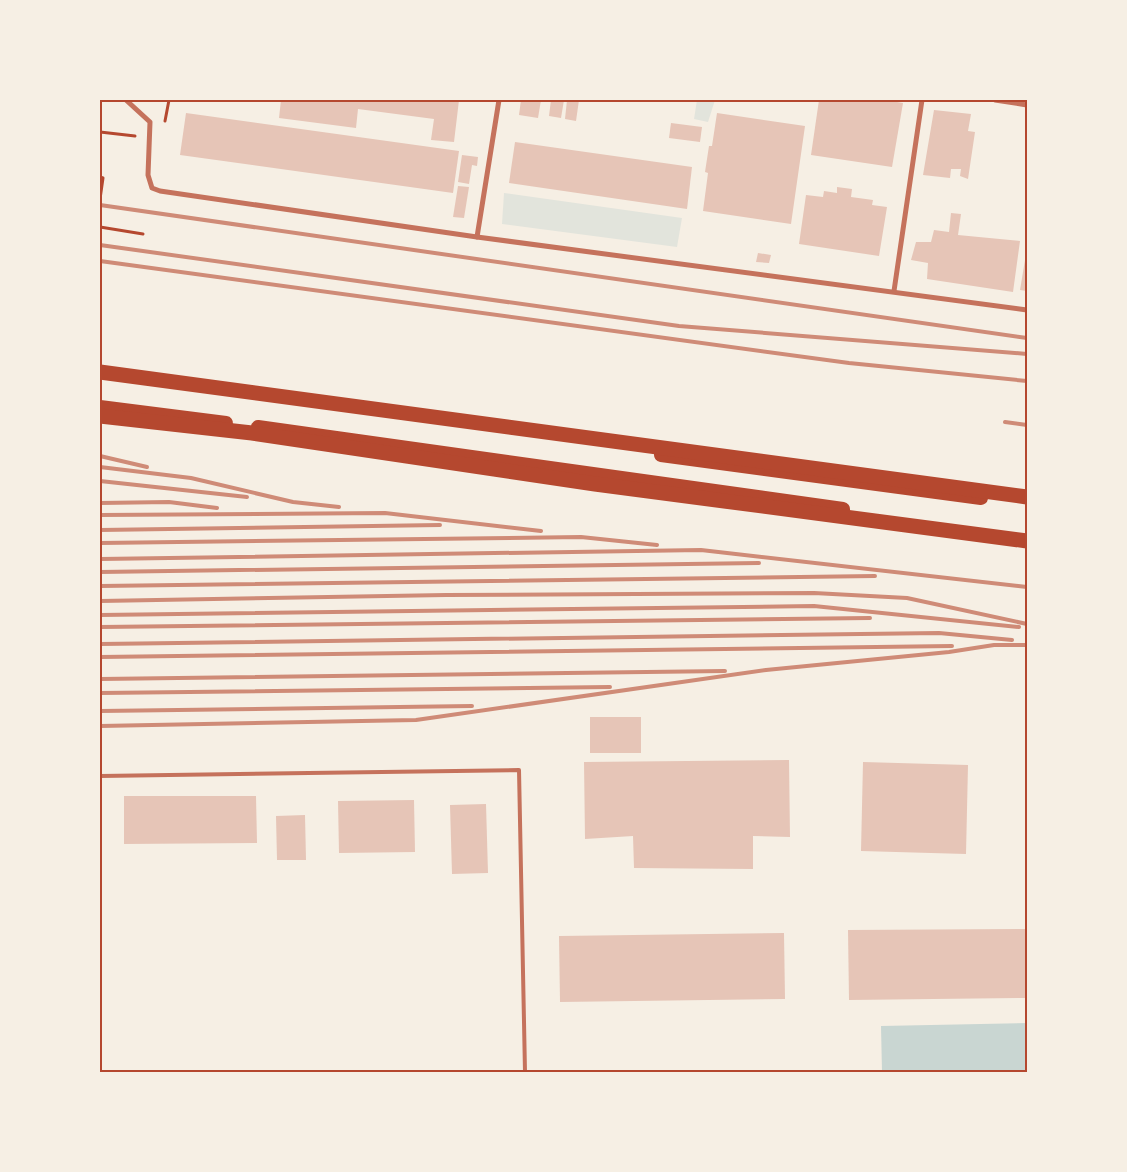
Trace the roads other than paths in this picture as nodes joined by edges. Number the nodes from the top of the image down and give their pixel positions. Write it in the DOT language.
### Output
graph roads {
  1 [pos="126,100"];
  2 [pos="499,100"];
  3 [pos="922,100"];
  4 [pos="995,100"];
  5 [pos="1027,105"];
  6 [pos="477,237"];
  7 [pos="894,291"];
  8 [pos="1027,310"];
  9 [pos="100,372"];
  10 [pos="100,379"];
  11 [pos="100,407"];
  12 [pos="100,416"];
  13 [pos="1027,497"];
  14 [pos="1027,503"];
  15 [pos="1027,533"];
  16 [pos="1027,542"];
  17 [pos="100,776"];
  18 [pos="525,1072"];
  1 -- 6 [label="street"];
  2 -- 6 [label="street"];
  3 -- 7 [label="street"];
  4 -- 5 [label="street"];
  6 -- 7 [label="street"];
  7 -- 8 [label="street"];
  9 -- 13 [label="highway"];
  10 -- 14 [label="highway"];
  11 -- 15 [label="highway"];
  12 -- 16 [label="highway"];
  17 -- 18 [label="lane"];
}
